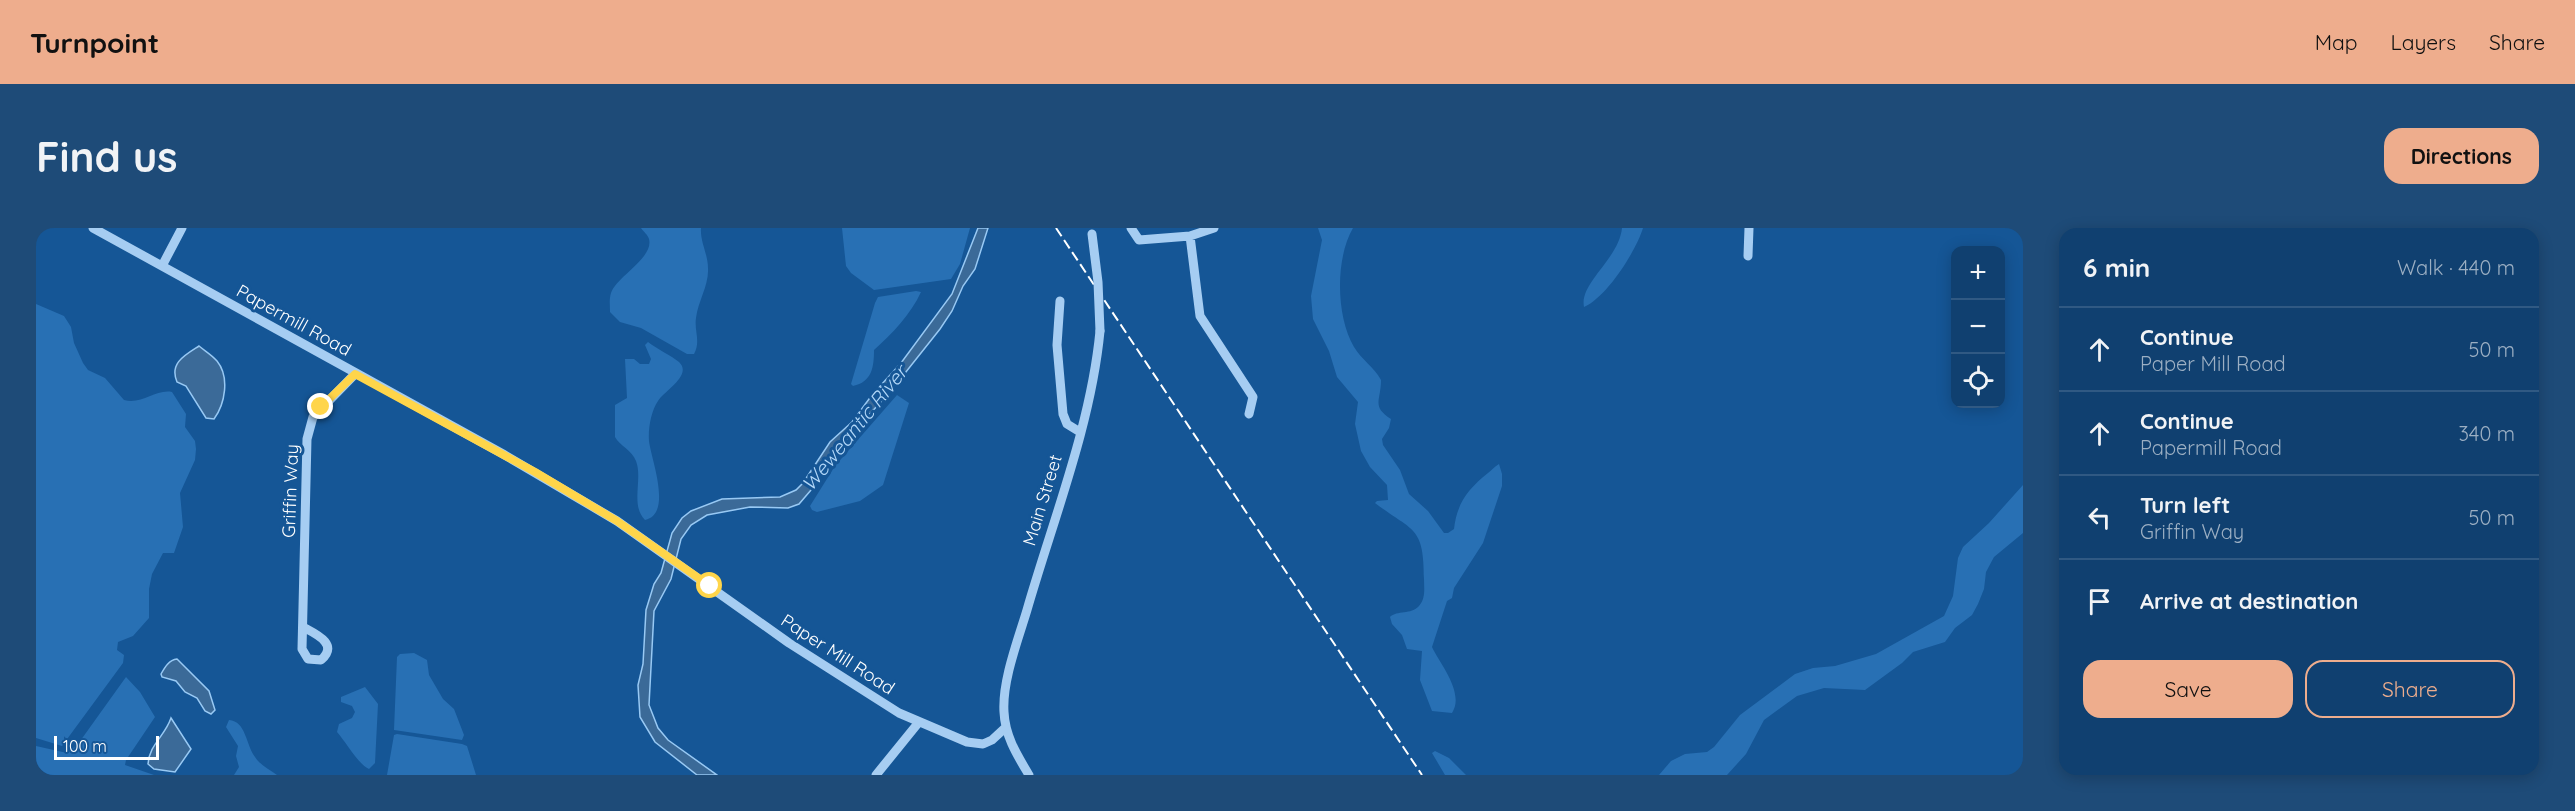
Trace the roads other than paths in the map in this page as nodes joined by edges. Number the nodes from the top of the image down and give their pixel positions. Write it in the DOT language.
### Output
graph roads {
  1 [pos="93,228"];
  2 [pos="182,228"];
  3 [pos="1131,228"];
  4 [pos="1214,228"];
  5 [pos="1749,228"];
  6 [pos="1091,231"];
  7 [pos="1190,236"];
  8 [pos="1748,255"];
  9 [pos="162,266"];
  10 [pos="1060,301"];
  11 [pos="355,374"];
  12 [pos="1249,414"];
  13 [pos="1080,432"];
  14 [pos="663,554"];
  15 [pos="303,627"];
  16 [pos="919,722"];
  17 [pos="1005,728"];
  18 [pos="876,775"];
  19 [pos="1029,775"];
  1 -- 9 [label="street, Papermill Road"];
  2 -- 9 [label="street"];
  3 -- 7 [label="street"];
  4 -- 7 [label="street"];
  5 -- 8 [label="street"];
  6 -- 13 [label="street, Main Street, bridge"];
  7 -- 12 [label="street"];
  9 -- 11 [label="street, Papermill Road"];
  10 -- 13 [label="street"];
  11 -- 14 [label="street, Papermill Road"];
  11 -- 15 [label="street, Griffin Way"];
  13 -- 17 [label="street, Main Street"];
  14 -- 16 [label="street, Paper Mill Road"];
  16 -- 17 [label="street, Paper Mill Road"];
  16 -- 18 [label="street"];
  17 -- 19 [label="street, Main Street"];
}
